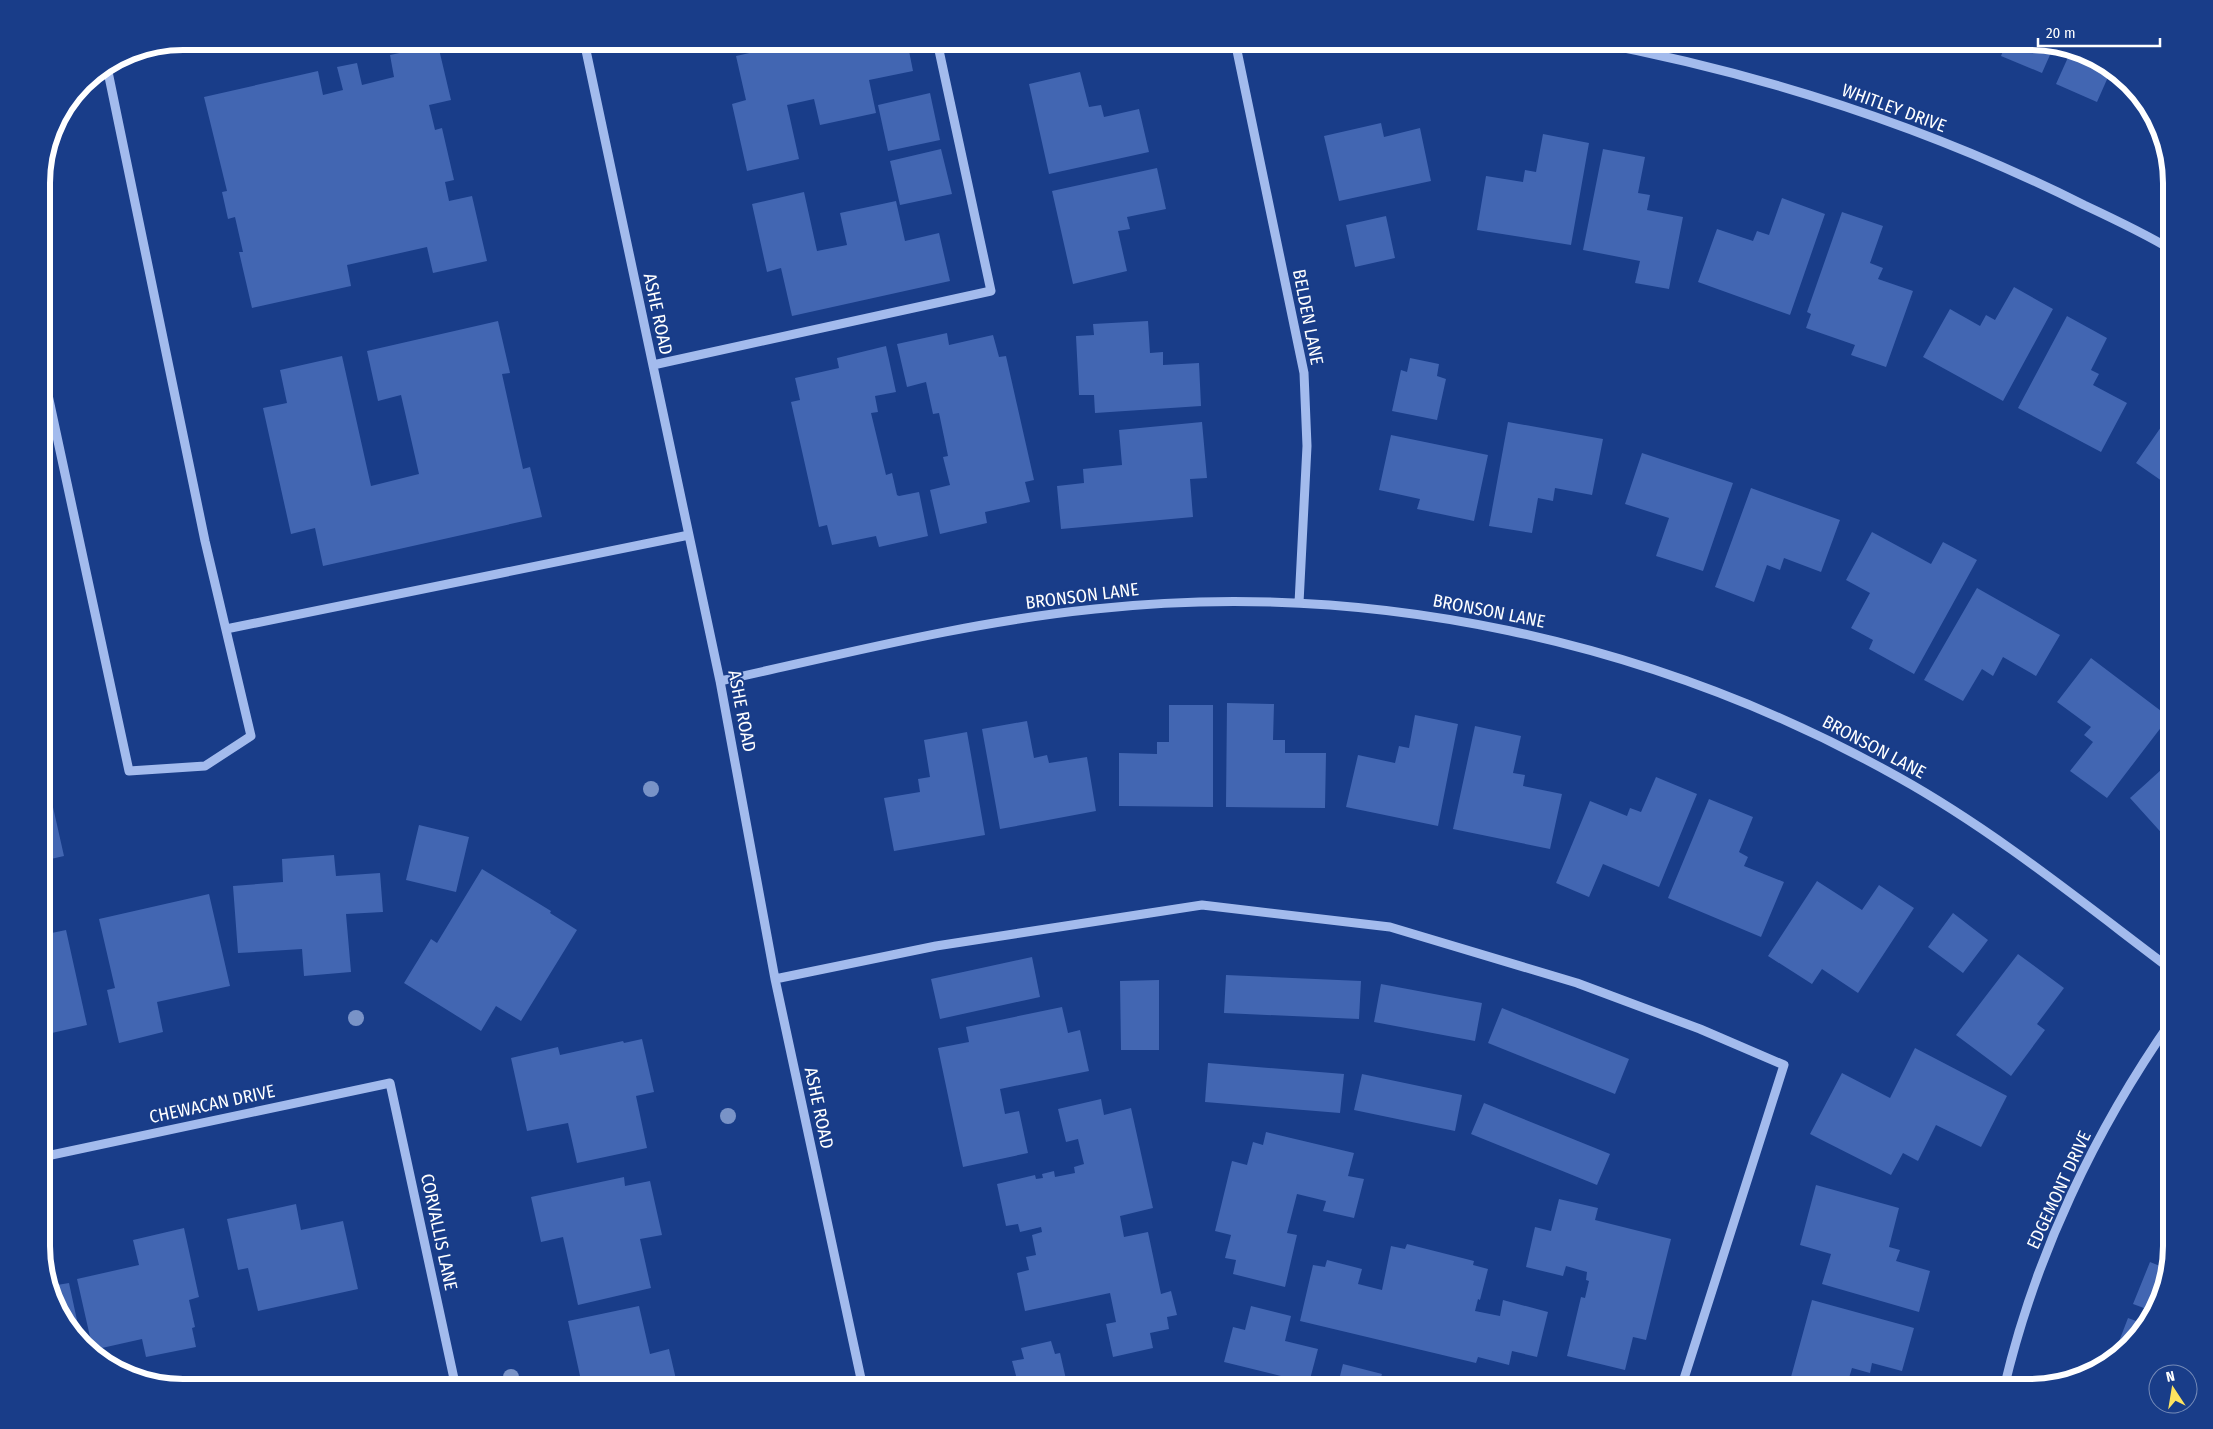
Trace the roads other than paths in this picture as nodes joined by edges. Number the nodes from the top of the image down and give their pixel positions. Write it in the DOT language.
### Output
graph roads {
  1 [pos="586,50"];
  2 [pos="939,50"];
  3 [pos="1237,50"];
  4 [pos="1637,50"];
  5 [pos="108,73"];
  6 [pos="2163,245"];
  7 [pos="653,365"];
  8 [pos="50,405"];
  9 [pos="689,535"];
  10 [pos="1300,603"];
  11 [pos="226,629"];
  12 [pos="720,681"];
  13 [pos="2163,963"];
  14 [pos="775,979"];
  15 [pos="2163,1033"];
  16 [pos="390,1083"];
  17 [pos="50,1155"];
  18 [pos="454,1379"];
  19 [pos="861,1379"];
  20 [pos="1684,1379"];
  21 [pos="2006,1379"];
  1 -- 7 [label="street, ASHE ROAD"];
  2 -- 7 [label="street"];
  3 -- 10 [label="street, BELDEN LANE"];
  4 -- 6 [label="street, WHITLEY DRIVE"];
  5 -- 11 [label="street"];
  7 -- 9 [label="street, ASHE ROAD"];
  8 -- 11 [label="street"];
  9 -- 11 [label="street"];
  9 -- 12 [label="street, ASHE ROAD"];
  10 -- 12 [label="street, BRONSON LANE"];
  10 -- 13 [label="street, BRONSON LANE"];
  12 -- 14 [label="street, ASHE ROAD"];
  14 -- 19 [label="street, ASHE ROAD"];
  14 -- 20 [label="street"];
  15 -- 21 [label="street, EDGEMONT DRIVE"];
  16 -- 17 [label="street, CHEWACAN DRIVE"];
  16 -- 18 [label="street, CORVALLIS LANE"];
}
